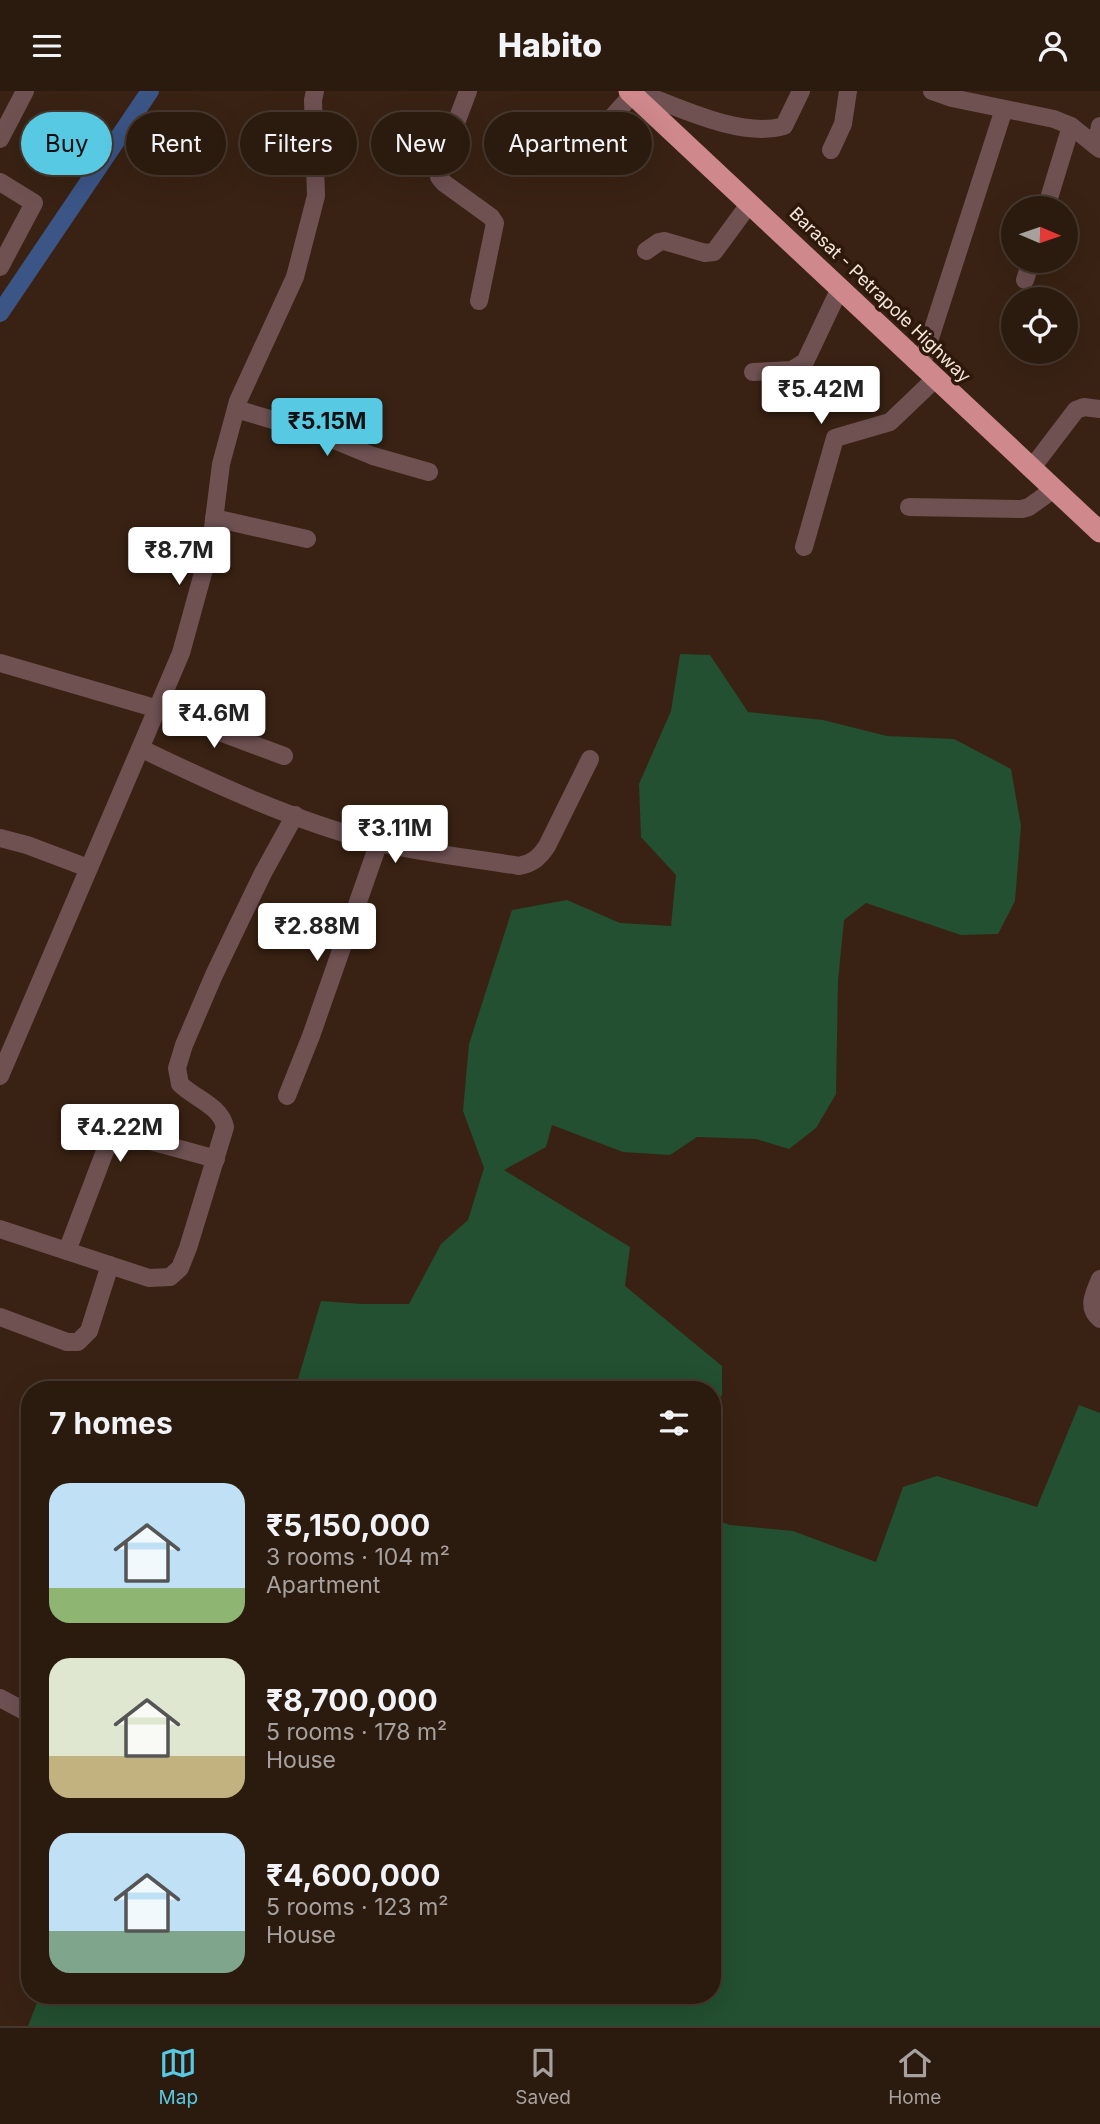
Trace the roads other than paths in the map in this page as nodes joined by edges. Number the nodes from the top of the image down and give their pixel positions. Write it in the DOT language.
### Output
graph roads {
  1 [pos="24,91"];
  2 [pos="315,91"];
  3 [pos="468,91"];
  4 [pos="801,91"];
  5 [pos="848,91"];
  6 [pos="932,91"];
  7 [pos="639,93"];
  8 [pos="1004,109"];
  9 [pos="620,112"];
  10 [pos="1070,126"];
  11 [pos="1100,126"];
  12 [pos="0,139"];
  13 [pos="1098,148"];
  14 [pos="831,150"];
  15 [pos="0,182"];
  16 [pos="1050,196"];
  17 [pos="750,203"];
  18 [pos="646,251"];
  19 [pos="0,267"];
  20 [pos="1027,273"];
  21 [pos="1025,280"];
  22 [pos="840,288"];
  23 [pos="479,301"];
  24 [pos="752,372"];
  25 [pos="928,373"];
  26 [pos="236,409"];
  27 [pos="1100,409"];
  28 [pos="1031,469"];
  29 [pos="429,472"];
  30 [pos="1054,489"];
  31 [pos="909,507"];
  32 [pos="214,518"];
  33 [pos="1100,532"];
  34 [pos="307,539"];
  35 [pos="804,547"];
  36 [pos="0,663"];
  37 [pos="158,709"];
  38 [pos="142,749"];
  39 [pos="284,756"];
  40 [pos="590,759"];
  41 [pos="295,815"];
  42 [pos="0,838"];
  43 [pos="379,842"];
  44 [pos="88,868"];
  45 [pos="0,1027"];
  46 [pos="17,1034"];
  47 [pos="0,1076"];
  48 [pos="287,1096"];
  49 [pos="216,1159"];
  50 [pos="0,1229"];
  51 [pos="67,1251"];
  52 [pos="110,1265"];
  53 [pos="1100,1279"];
  54 [pos="0,1317"];
  55 [pos="1100,1319"];
  56 [pos="0,1698"];
  57 [pos="21,1709"];
  1 -- 12 [label="street"];
  2 -- 26 [label="street"];
  3 -- 23 [label="street"];
  4 -- 7 [label="street"];
  5 -- 14 [label="street"];
  6 -- 8 [label="street"];
  7 -- 9 [label="street"];
  7 -- 17 [label="highway, Barasat - Petrapole Highway"];
  8 -- 10 [label="street"];
  8 -- 25 [label="street"];
  10 -- 13 [label="street"];
  10 -- 16 [label="street"];
  11 -- 13 [label="street"];
  15 -- 19 [label="street"];
  17 -- 18 [label="street"];
  17 -- 22 [label="highway, Barasat - Petrapole Highway"];
  20 -- 21 [label="street"];
  22 -- 24 [label="street"];
  22 -- 25 [label="highway, Barasat - Petrapole Highway"];
  25 -- 28 [label="highway, Barasat - Petrapole Highway"];
  25 -- 35 [label="street"];
  26 -- 29 [label="street"];
  26 -- 32 [label="street"];
  27 -- 28 [label="street"];
  28 -- 30 [label="highway, Barasat - Petrapole Highway"];
  30 -- 31 [label="street"];
  30 -- 33 [label="highway, Barasat - Petrapole Highway"];
  32 -- 34 [label="street"];
  32 -- 37 [label="street"];
  36 -- 37 [label="street"];
  37 -- 38 [label="street"];
  37 -- 39 [label="street"];
  38 -- 41 [label="street"];
  38 -- 44 [label="street"];
  40 -- 43 [label="street"];
  41 -- 43 [label="street"];
  41 -- 49 [label="street"];
  42 -- 44 [label="street"];
  43 -- 48 [label="street"];
  44 -- 46 [label="street"];
  45 -- 46 [label="street"];
  46 -- 47 [label="street"];
  49 -- 51 [label="street"];
  49 -- 52 [label="street"];
  50 -- 51 [label="street"];
  51 -- 52 [label="street"];
  52 -- 54 [label="street"];
  53 -- 55 [label="street"];
  56 -- 57 [label="street"];
}
